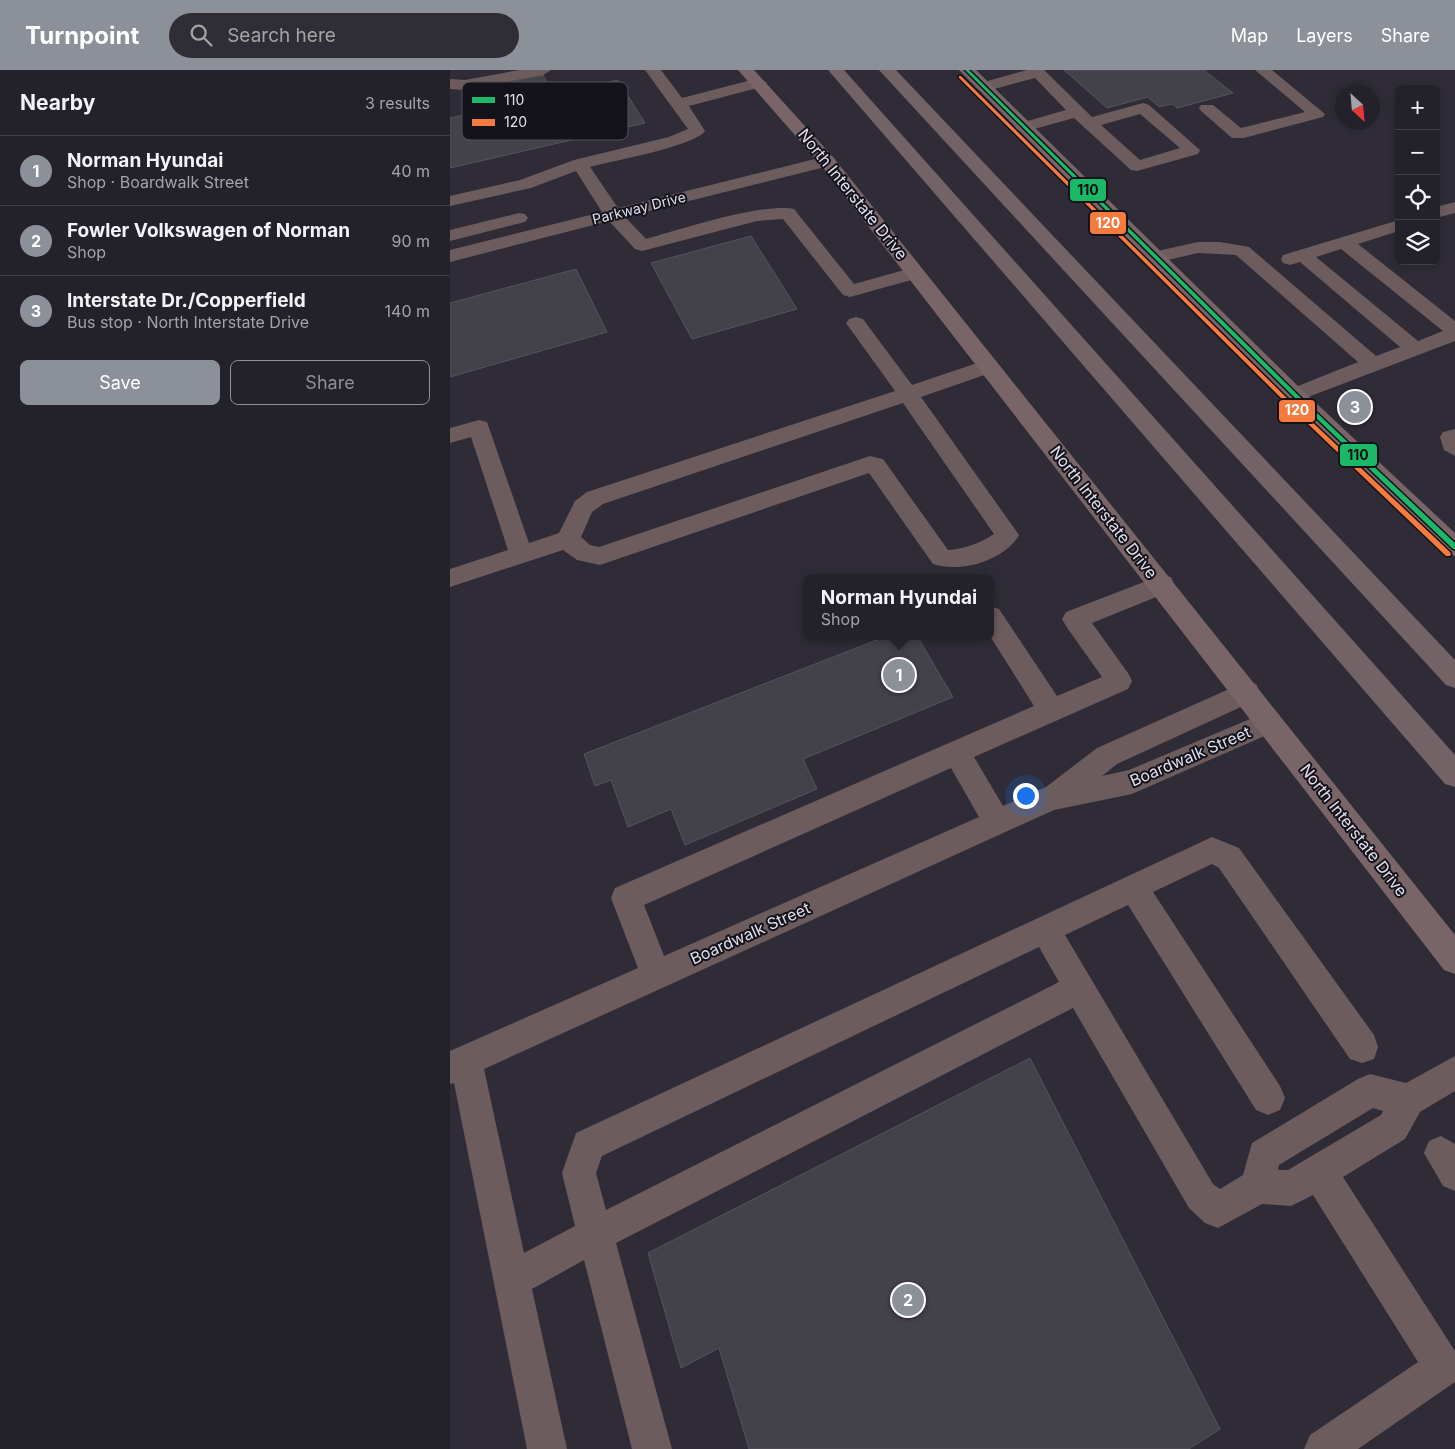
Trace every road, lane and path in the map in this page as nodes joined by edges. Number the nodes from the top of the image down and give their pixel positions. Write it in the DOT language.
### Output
graph roads {
  1 [pos="542,70"];
  2 [pos="653,70"];
  3 [pos="746,70"];
  4 [pos="836,70"];
  5 [pos="887,70"];
  6 [pos="967,70"];
  7 [pos="1263,70"];
  8 [pos="1036,71"];
  9 [pos="481,82"];
  10 [pos="759,83"];
  11 [pos="983,87"];
  12 [pos="679,104"];
  13 [pos="1207,108"];
  14 [pos="1083,117"];
  15 [pos="1023,127"];
  16 [pos="814,146"];
  17 [pos="796,150"];
  18 [pos="827,161"];
  19 [pos="580,164"];
  20 [pos="619,194"];
  21 [pos="600,198"];
  22 [pos="450,201"];
  23 [pos="581,203"];
  24 [pos="1455,207"];
  25 [pos="1440,212"];
  26 [pos="534,214"];
  27 [pos="615,214"];
  28 [pos="1395,225"];
  29 [pos="450,236"];
  30 [pos="1344,242"];
  31 [pos="1303,255"];
  32 [pos="450,256"];
  33 [pos="1155,257"];
  34 [pos="1262,268"];
  35 [pos="915,273"];
  36 [pos="856,323"];
  37 [pos="1455,332"];
  38 [pos="1415,349"];
  39 [pos="1373,364"];
  40 [pos="989,366"];
  41 [pos="908,394"];
  42 [pos="1295,395"];
  43 [pos="450,436"];
  44 [pos="1455,436"];
  45 [pos="1455,448"];
  46 [pos="568,539"];
  47 [pos="1455,547"];
  48 [pos="521,554"];
  49 [pos="960,569"];
  50 [pos="450,578"];
  51 [pos="1162,584"];
  52 [pos="994,622"];
  53 [pos="1455,677"];
  54 [pos="1247,692"];
  55 [pos="1052,710"];
  56 [pos="1269,722"];
  57 [pos="958,752"];
  58 [pos="1455,775"];
  59 [pos="1051,798"];
  60 [pos="997,822"];
  61 [pos="1133,887"];
  62 [pos="1045,929"];
  63 [pos="1455,959"];
  64 [pos="656,975"];
  65 [pos="1079,988"];
  66 [pos="1362,1047"];
  67 [pos="458,1064"];
  68 [pos="1455,1073"];
  69 [pos="1268,1098"];
  70 [pos="1408,1100"];
  71 [pos="1319,1172"];
  72 [pos="1258,1186"];
  73 [pos="594,1234"];
  74 [pos="512,1280"];
  75 [pos="1449,1363"];
  76 [pos="547,1449"];
  77 [pos="652,1449"];
  78 [pos="1324,1449"];
  1 -- 9 [label="street"];
  2 -- 12 [label="street"];
  3 -- 10 [label="main road, North Interstate Drive"];
  4 -- 58 [label="highway"];
  5 -- 53 [label="highway"];
  6 -- 11 [label="main road"];
  7 -- 13 [label="street"];
  8 -- 11 [label="street"];
  8 -- 14 [label="street"];
  10 -- 12 [label="street"];
  10 -- 16 [label="main road, North Interstate Drive"];
  11 -- 15 [label="main road"];
  12 -- 19 [label="street"];
  14 -- 14 [label="street"];
  14 -- 15 [label="street"];
  15 -- 33 [label="main road"];
  16 -- 17 [label="street"];
  16 -- 18 [label="main road, North Interstate Drive"];
  18 -- 27 [label="street, Parkway Drive"];
  18 -- 35 [label="main road, North Interstate Drive"];
  19 -- 21 [label="street"];
  19 -- 22 [label="street"];
  20 -- 21 [label="street, Parkway Drive"];
  21 -- 23 [label="street, Parkway Drive"];
  21 -- 27 [label="street"];
  24 -- 25 [label="street"];
  26 -- 29 [label="street"];
  27 -- 32 [label="street, Parkway Drive"];
  27 -- 35 [label="street"];
  28 -- 30 [label="street"];
  30 -- 31 [label="street"];
  30 -- 37 [label="street"];
  31 -- 34 [label="street"];
  31 -- 38 [label="street"];
  33 -- 34 [label="street"];
  33 -- 42 [label="main road"];
  34 -- 39 [label="street"];
  35 -- 40 [label="main road, North Interstate Drive"];
  36 -- 41 [label="street"];
  37 -- 38 [label="street"];
  38 -- 39 [label="street"];
  39 -- 42 [label="street"];
  40 -- 41 [label="street"];
  40 -- 51 [label="main road, North Interstate Drive"];
  41 -- 46 [label="street"];
  41 -- 49 [label="street"];
  42 -- 47 [label="main road"];
  43 -- 48 [label="street"];
  44 -- 45 [label="street"];
  46 -- 48 [label="street"];
  46 -- 49 [label="street"];
  48 -- 50 [label="street"];
  51 -- 54 [label="main road, North Interstate Drive"];
  51 -- 55 [label="street"];
  52 -- 55 [label="street"];
  54 -- 56 [label="main road, North Interstate Drive"];
  54 -- 59 [label="street, Boardwalk Street"];
  55 -- 57 [label="street"];
  56 -- 59 [label="street, Boardwalk Street"];
  56 -- 63 [label="main road, North Interstate Drive"];
  57 -- 60 [label="street"];
  57 -- 64 [label="street"];
  59 -- 60 [label="street, Boardwalk Street"];
  60 -- 64 [label="street, Boardwalk Street"];
  61 -- 62 [label="street"];
  61 -- 66 [label="street"];
  61 -- 69 [label="street"];
  62 -- 65 [label="street"];
  62 -- 73 [label="street"];
  64 -- 67 [label="street, Boardwalk Street"];
  65 -- 72 [label="street"];
  65 -- 73 [label="street"];
  67 -- 74 [label="street"];
  68 -- 70 [label="street"];
  70 -- 71 [label="street"];
  70 -- 72 [label="street"];
  71 -- 72 [label="street"];
  71 -- 75 [label="street"];
  73 -- 74 [label="street"];
  73 -- 77 [label="street"];
  74 -- 76 [label="street"];
  75 -- 78 [label="street"];
}
